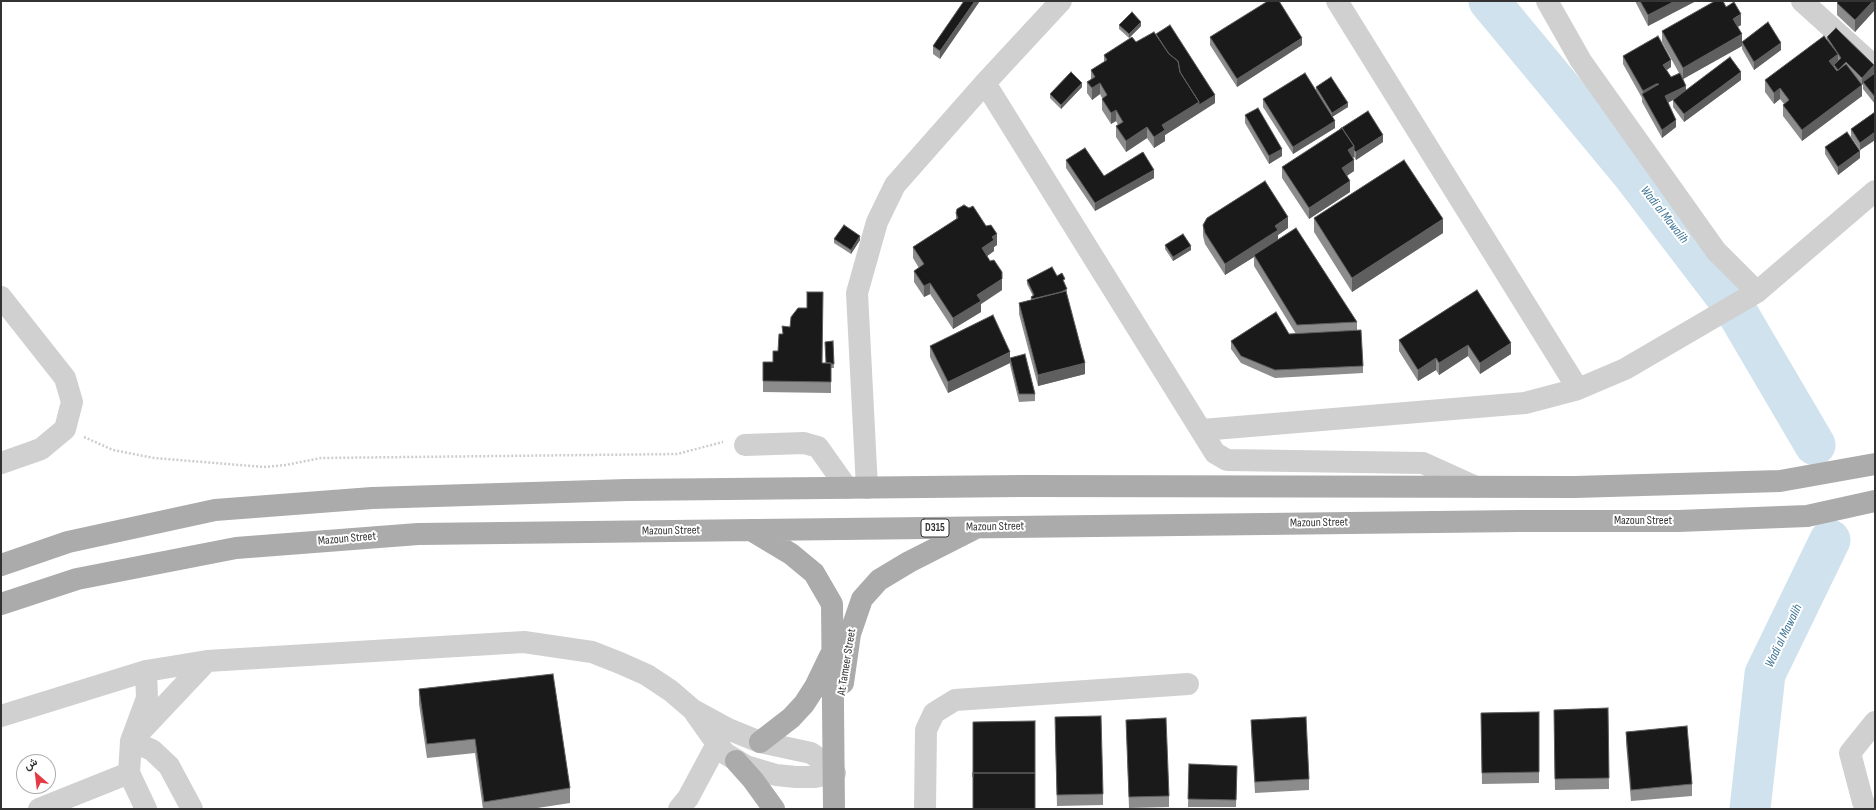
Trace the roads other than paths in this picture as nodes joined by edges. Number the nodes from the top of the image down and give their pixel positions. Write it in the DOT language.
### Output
graph roads {
  1 [pos="1060,1"];
  2 [pos="1337,1"];
  3 [pos="1547,1"];
  4 [pos="1802,1"];
  5 [pos="1875,67"];
  6 [pos="985,83"];
  7 [pos="1875,191"];
  8 [pos="1758,292"];
  9 [pos="1,297"];
  10 [pos="1578,388"];
  11 [pos="1202,430"];
  12 [pos="745,445"];
  13 [pos="1,463"];
  14 [pos="1875,464"];
  15 [pos="1476,487"];
  16 [pos="857,488"];
  17 [pos="1875,500"];
  18 [pos="979,527"];
  19 [pos="751,530"];
  20 [pos="1,565"];
  21 [pos="1,604"];
  22 [pos="832,651"];
  23 [pos="207,661"];
  24 [pos="146,671"];
  25 [pos="1188,684"];
  26 [pos="693,710"];
  27 [pos="1,716"];
  28 [pos="1875,722"];
  29 [pos="131,741"];
  30 [pos="760,742"];
  31 [pos="717,744"];
  32 [pos="835,745"];
  33 [pos="736,761"];
  34 [pos="129,773"];
  35 [pos="834,773"];
  36 [pos="687,805"];
  37 [pos="40,809"];
  38 [pos="146,809"];
  39 [pos="192,809"];
  40 [pos="774,809"];
  41 [pos="834,809"];
  42 [pos="925,809"];
  43 [pos="1868,809"];
  1 -- 6 [label="street"];
  2 -- 10 [label="street"];
  3 -- 8 [label="street"];
  4 -- 5 [label="street"];
  6 -- 11 [label="street"];
  6 -- 16 [label="street"];
  7 -- 8 [label="street"];
  8 -- 10 [label="street"];
  9 -- 13 [label="street"];
  10 -- 11 [label="street"];
  11 -- 15 [label="street"];
  12 -- 16 [label="street"];
  14 -- 15 [label="main road"];
  15 -- 16 [label="main road"];
  16 -- 20 [label="main road"];
  17 -- 18 [label="main road, Mazoun Street / D315"];
  18 -- 19 [label="main road, Mazoun Street / D315"];
  18 -- 32 [label="main road, At Tameer Street"];
  19 -- 21 [label="main road, Mazoun Street / D315"];
  19 -- 22 [label="main road, At Tameer Street"];
  22 -- 30 [label="main road"];
  22 -- 32 [label="main road, At Tameer Street"];
  23 -- 24 [label="street"];
  23 -- 26 [label="street"];
  23 -- 29 [label="street"];
  24 -- 27 [label="street"];
  24 -- 29 [label="street"];
  25 -- 42 [label="street"];
  26 -- 30 [label="street"];
  26 -- 31 [label="street"];
  28 -- 43 [label="street"];
  29 -- 34 [label="street"];
  29 -- 39 [label="street"];
  30 -- 35 [label="street"];
  31 -- 33 [label="street"];
  31 -- 36 [label="street"];
  32 -- 35 [label="main road, At Tameer Street"];
  33 -- 35 [label="street"];
  33 -- 40 [label="main road"];
  34 -- 37 [label="street"];
  34 -- 38 [label="street"];
  35 -- 41 [label="main road, At Tameer Street"];
}
